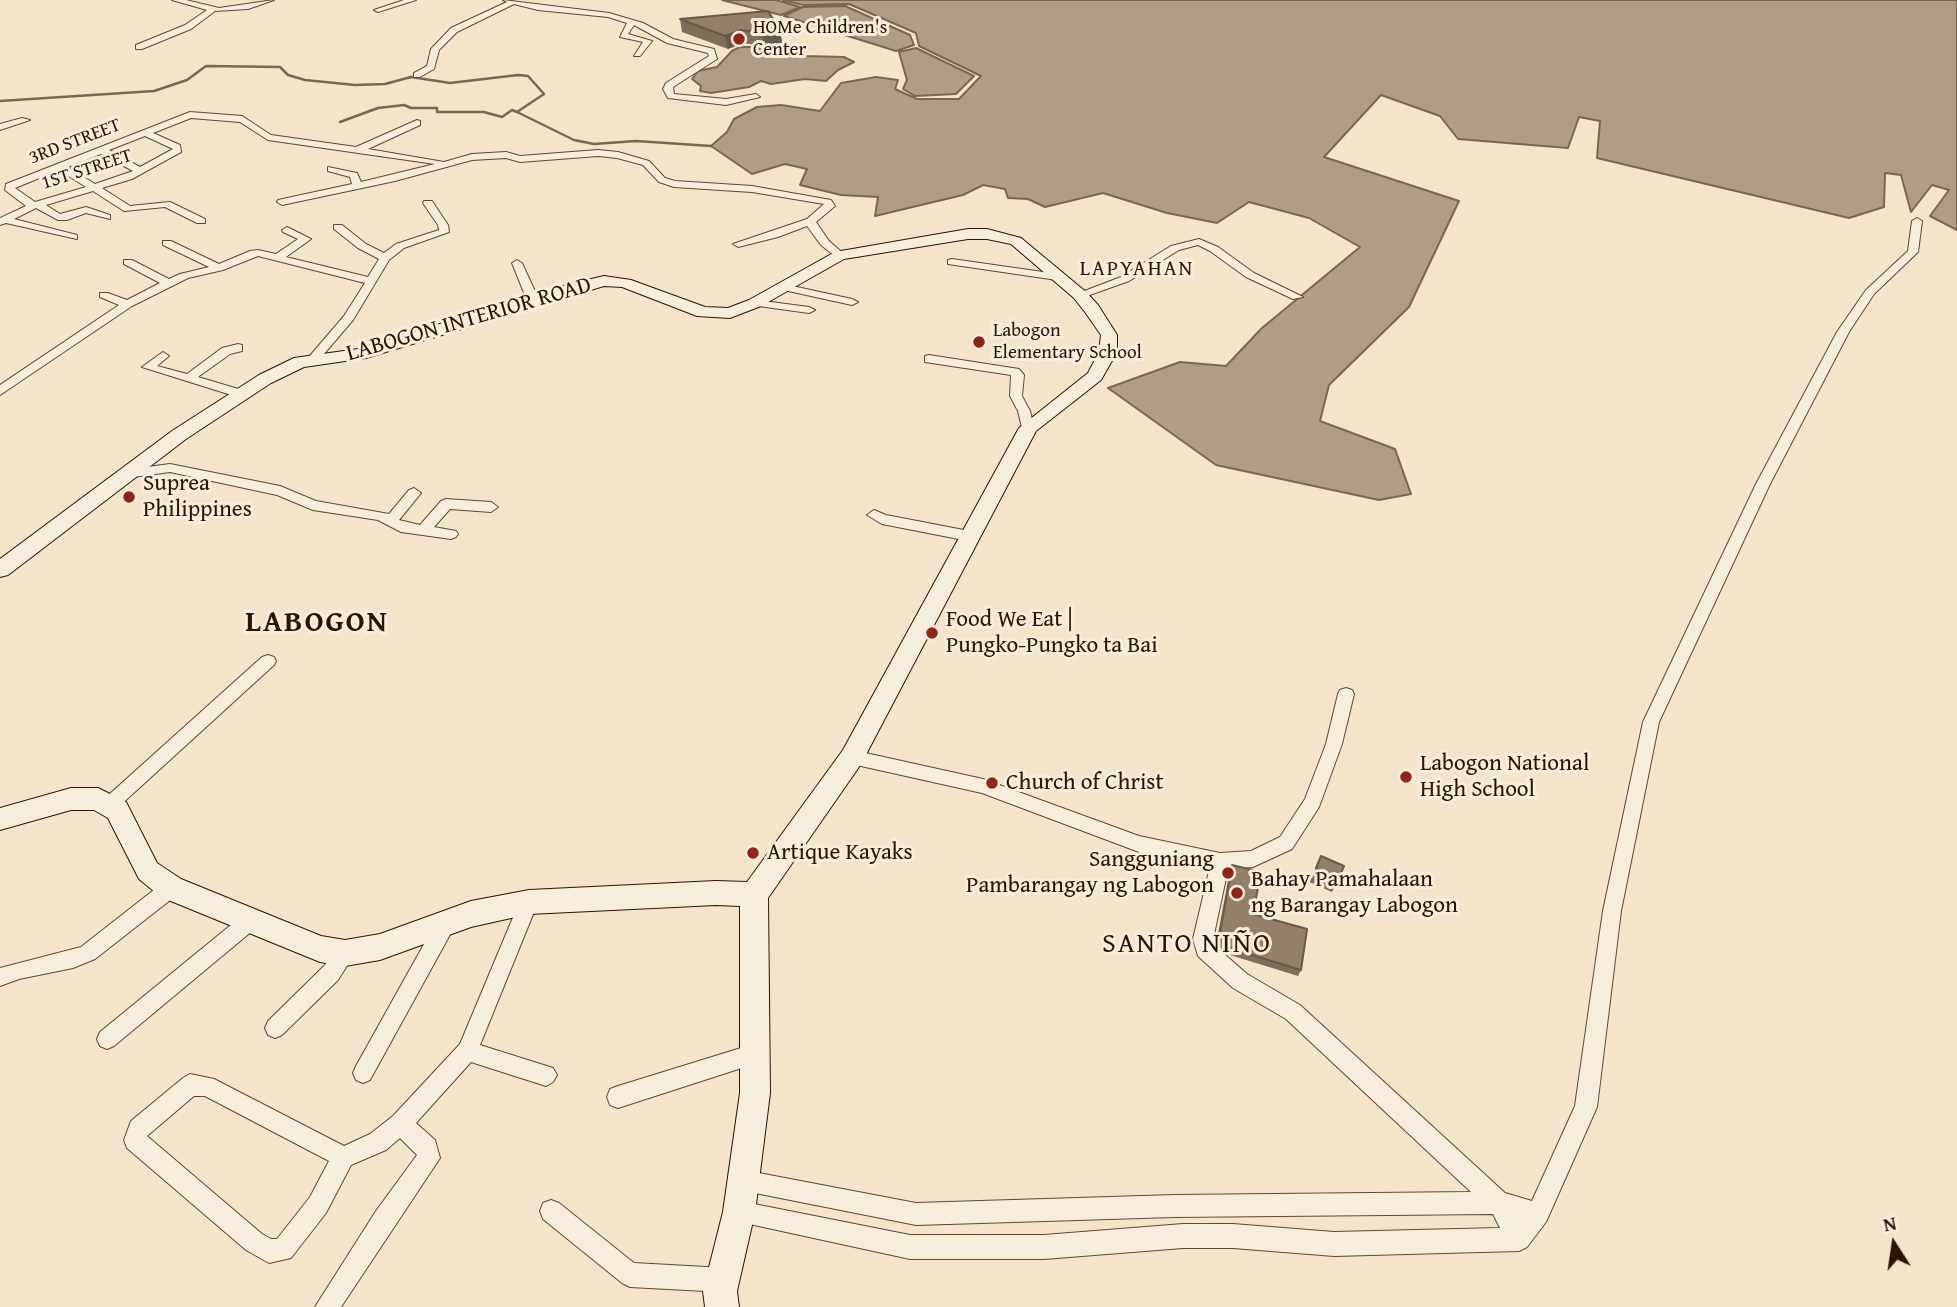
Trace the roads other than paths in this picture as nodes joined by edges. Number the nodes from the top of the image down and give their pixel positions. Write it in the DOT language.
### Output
graph roads {
  1 [pos="176,0"];
  2 [pos="270,0"];
  3 [pos="412,0"];
  4 [pos="397,1"];
  5 [pos="509,1"];
  6 [pos="213,9"];
  7 [pos="378,10"];
  8 [pos="204,16"];
  9 [pos="221,18"];
  10 [pos="632,22"];
  11 [pos="139,47"];
  12 [pos="637,54"];
  13 [pos="417,75"];
  14 [pos="756,97"];
  15 [pos="25,120"];
  16 [pos="417,123"];
  17 [pos="0,127"];
  18 [pos="148,134"];
  19 [pos="357,150"];
  20 [pos="103,151"];
  21 [pos="444,163"];
  22 [pos="60,166"];
  23 [pos="331,169"];
  24 [pos="141,172"];
  25 [pos="357,184"];
  26 [pos="93,188"];
  27 [pos="282,202"];
  28 [pos="428,203"];
  29 [pos="35,205"];
  30 [pos="106,217"];
  31 [pos="201,220"];
  32 [pos="811,220"];
  33 [pos="3,221"];
  34 [pos="1917,221"];
  35 [pos="338,227"];
  36 [pos="287,230"];
  37 [pos="73,237"];
  38 [pos="167,243"];
  39 [pos="738,244"];
  40 [pos="840,255"];
  41 [pos="277,258"];
  42 [pos="385,258"];
  43 [pos="128,261"];
  44 [pos="517,262"];
  45 [pos="951,262"];
  46 [pos="219,268"];
  47 [pos="1057,277"];
  48 [pos="371,281"];
  49 [pos="168,284"];
  50 [pos="783,287"];
  51 [pos="104,295"];
  52 [pos="1080,295"];
  53 [pos="1297,298"];
  54 [pos="534,300"];
  55 [pos="852,302"];
  56 [pos="755,303"];
  57 [pos="128,304"];
  58 [pos="809,310"];
  59 [pos="238,348"];
  60 [pos="163,356"];
  61 [pos="314,358"];
  62 [pos="929,359"];
  63 [pos="189,378"];
  64 [pos="0,391"];
  65 [pos="241,394"];
  66 [pos="1028,428"];
  67 [pos="125,474"];
  68 [pos="414,493"];
  69 [pos="491,507"];
  70 [pos="874,515"];
  71 [pos="391,520"];
  72 [pos="423,531"];
  73 [pos="450,534"];
  74 [pos="969,536"];
  75 [pos="0,570"];
  76 [pos="268,662"];
  77 [pos="1346,694"];
  78 [pos="852,757"];
  79 [pos="109,805"];
  80 [pos="0,819"];
  81 [pos="1220,861"];
  82 [pos="171,888"];
  83 [pos="754,895"];
  84 [pos="529,902"];
  85 [pos="250,921"];
  86 [pos="445,925"];
  87 [pos="345,953"];
  88 [pos="0,977"];
  89 [pos="275,1028"];
  90 [pos="107,1039"];
  91 [pos="467,1051"];
  92 [pos="754,1054"];
  93 [pos="363,1073"];
  94 [pos="545,1075"];
  95 [pos="618,1097"];
  96 [pos="401,1124"];
  97 [pos="342,1157"];
  98 [pos="741,1197"];
  99 [pos="1500,1203"];
  100 [pos="551,1211"];
  101 [pos="1538,1214"];
  102 [pos="1520,1238"];
  103 [pos="717,1296"];
  104 [pos="327,1307"];
  1 -- 6 [label="street"];
  2 -- 6 [label="street"];
  3 -- 4 [label="street"];
  4 -- 7 [label="street"];
  5 -- 10 [label="street"];
  5 -- 13 [label="street"];
  6 -- 8 [label="street"];
  8 -- 9 [label="street"];
  8 -- 11 [label="street"];
  10 -- 12 [label="street"];
  10 -- 14 [label="street"];
  15 -- 17 [label="street"];
  16 -- 19 [label="street"];
  18 -- 19 [label="street, 3RD STREET"];
  18 -- 20 [label="street, 3RD STREET"];
  18 -- 24 [label="street, 1ST STREET"];
  19 -- 21 [label="street, 3RD STREET"];
  20 -- 22 [label="street, 3RD STREET"];
  20 -- 24 [label="street"];
  21 -- 25 [label="street"];
  21 -- 32 [label="street"];
  22 -- 26 [label="street"];
  22 -- 29 [label="street, 3RD STREET"];
  23 -- 25 [label="street"];
  24 -- 26 [label="street, 1ST STREET"];
  25 -- 27 [label="street"];
  26 -- 29 [label="street, 1ST STREET"];
  26 -- 31 [label="street"];
  28 -- 42 [label="street"];
  29 -- 30 [label="street"];
  29 -- 33 [label="street, 1ST STREET"];
  32 -- 39 [label="street"];
  32 -- 40 [label="street"];
  33 -- 37 [label="street"];
  34 -- 101 [label="street"];
  35 -- 42 [label="street"];
  36 -- 41 [label="street"];
  38 -- 46 [label="street"];
  40 -- 47 [label="street, LABOGON INTERIOR ROAD"];
  40 -- 50 [label="street, LABOGON INTERIOR ROAD"];
  41 -- 46 [label="street"];
  41 -- 48 [label="street"];
  42 -- 48 [label="street"];
  43 -- 49 [label="street"];
  44 -- 54 [label="street"];
  45 -- 47 [label="street"];
  46 -- 49 [label="street"];
  47 -- 52 [label="street, LABOGON INTERIOR ROAD"];
  48 -- 61 [label="street"];
  49 -- 57 [label="street"];
  50 -- 55 [label="street"];
  50 -- 56 [label="street, LABOGON INTERIOR ROAD"];
  51 -- 57 [label="street"];
  52 -- 53 [label="street"];
  52 -- 66 [label="street, LABOGON INTERIOR ROAD"];
  54 -- 56 [label="street, LABOGON INTERIOR ROAD"];
  54 -- 61 [label="street, LABOGON INTERIOR ROAD"];
  56 -- 58 [label="street"];
  57 -- 64 [label="street"];
  59 -- 63 [label="street"];
  60 -- 63 [label="street"];
  61 -- 65 [label="street, LABOGON INTERIOR ROAD"];
  62 -- 66 [label="street"];
  63 -- 65 [label="street"];
  65 -- 67 [label="street, LABOGON INTERIOR ROAD"];
  66 -- 74 [label="street, LABOGON INTERIOR ROAD"];
  67 -- 71 [label="street"];
  67 -- 75 [label="street, LABOGON INTERIOR ROAD"];
  68 -- 71 [label="street"];
  69 -- 72 [label="street"];
  70 -- 74 [label="street"];
  71 -- 72 [label="street"];
  72 -- 73 [label="street"];
  74 -- 78 [label="street, LABOGON INTERIOR ROAD"];
  76 -- 79 [label="street"];
  77 -- 81 [label="street"];
  78 -- 81 [label="street"];
  78 -- 83 [label="street, LABOGON INTERIOR ROAD"];
  79 -- 80 [label="street"];
  79 -- 82 [label="street"];
  81 -- 99 [label="street"];
  82 -- 85 [label="street"];
  82 -- 88 [label="street"];
  83 -- 84 [label="street"];
  83 -- 92 [label="street"];
  84 -- 86 [label="street"];
  84 -- 91 [label="street"];
  85 -- 87 [label="street"];
  85 -- 90 [label="street"];
  86 -- 87 [label="street"];
  86 -- 93 [label="street"];
  87 -- 89 [label="street"];
  91 -- 94 [label="street"];
  91 -- 96 [label="street"];
  92 -- 95 [label="street"];
  92 -- 98 [label="street"];
  96 -- 97 [label="street"];
  96 -- 104 [label="street"];
  97 -- 97 [label="street"];
  98 -- 99 [label="street"];
  98 -- 102 [label="street"];
  98 -- 103 [label="street"];
  99 -- 101 [label="street"];
  99 -- 102 [label="street"];
  100 -- 103 [label="street"];
  101 -- 102 [label="street"];
}
